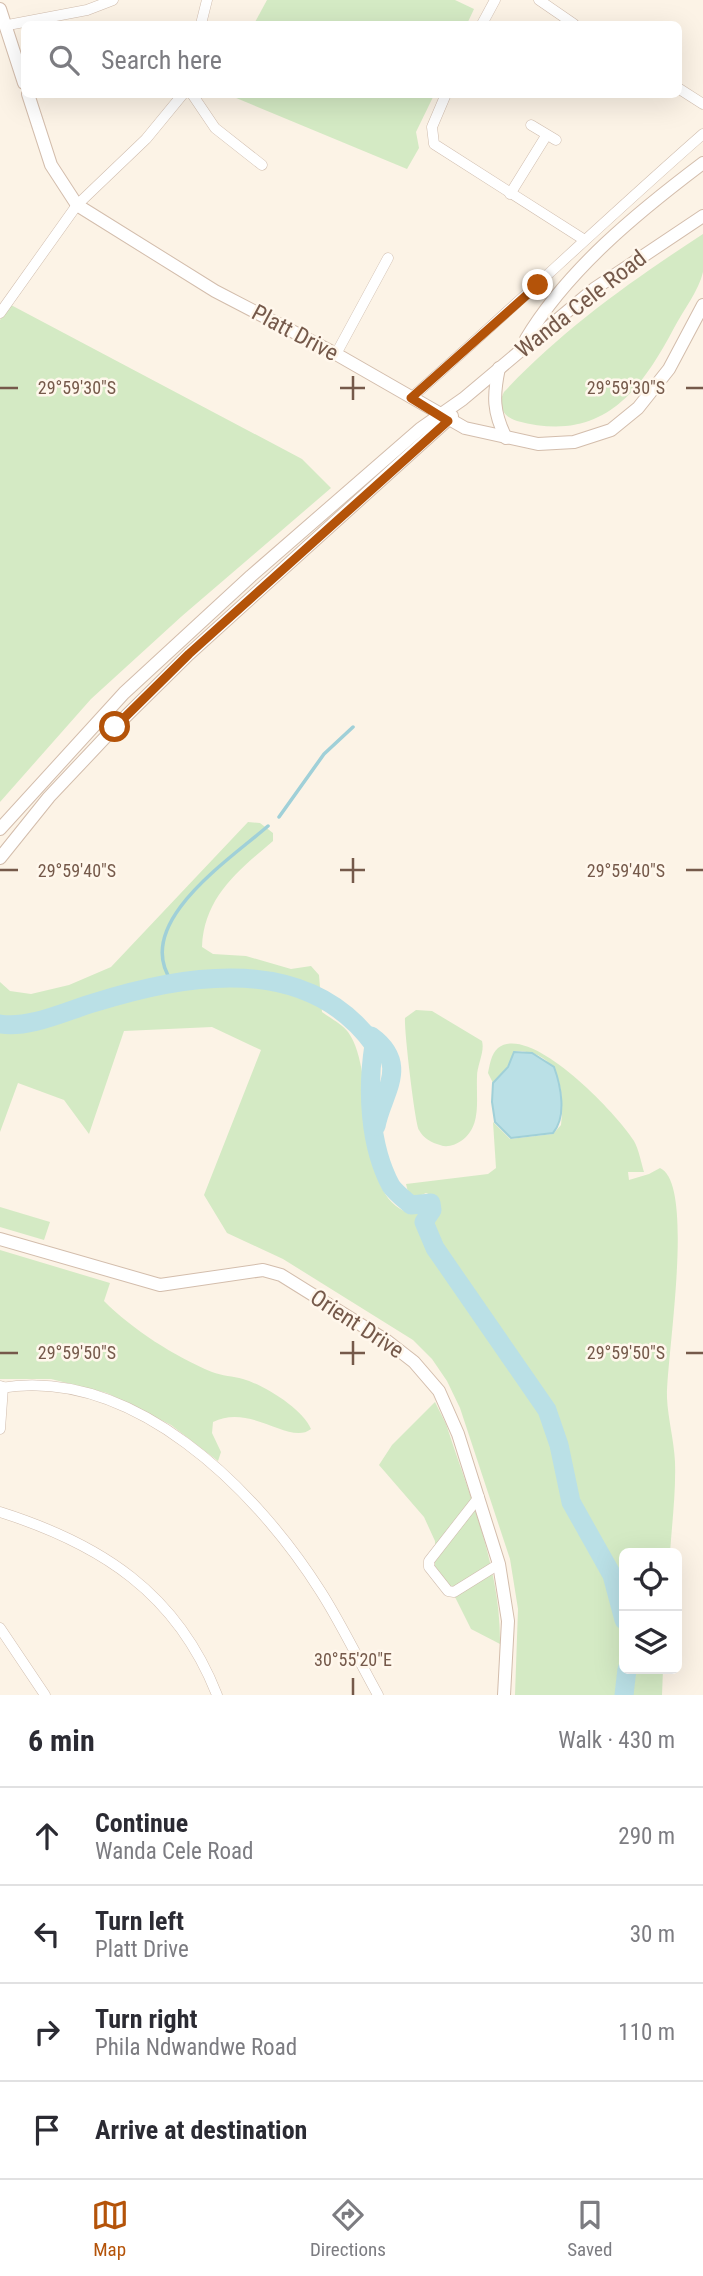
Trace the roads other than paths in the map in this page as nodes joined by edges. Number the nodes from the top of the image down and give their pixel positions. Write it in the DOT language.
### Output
graph roads {
  1 [pos="113,0"];
  2 [pos="207,0"];
  3 [pos="495,0"];
  4 [pos="539,0"];
  5 [pos="0,9"];
  6 [pos="29,21"];
  7 [pos="202,21"];
  8 [pos="484,21"];
  9 [pos="570,21"];
  10 [pos="21,23"];
  11 [pos="8,25"];
  12 [pos="21,72"];
  13 [pos="682,91"];
  14 [pos="29,98"];
  15 [pos="180,98"];
  16 [pos="195,98"];
  17 [pos="444,98"];
  18 [pos="703,104"];
  19 [pos="531,125"];
  20 [pos="703,134"];
  21 [pos="703,163"];
  22 [pos="262,164"];
  23 [pos="510,194"];
  24 [pos="77,205"];
  25 [pos="703,216"];
  26 [pos="583,239"];
  27 [pos="388,258"];
  28 [pos="703,305"];
  29 [pos="0,313"];
  30 [pos="521,349"];
  31 [pos="336,355"];
  32 [pos="499,367"];
  33 [pos="411,398"];
  34 [pos="443,418"];
  35 [pos="506,438"];
  36 [pos="0,829"];
  37 [pos="0,858"];
  38 [pos="0,1239"];
  39 [pos="1,1387"];
  40 [pos="0,1429"];
  41 [pos="479,1497"];
  42 [pos="0,1512"];
  43 [pos="499,1564"];
  44 [pos="0,1628"];
  45 [pos="45,1695"];
  46 [pos="217,1695"];
  47 [pos="378,1695"];
  48 [pos="504,1695"];
  1 -- 6 [label="street"];
  2 -- 7 [label="street"];
  3 -- 8 [label="street"];
  4 -- 9 [label="street"];
  5 -- 11 [label="street"];
  10 -- 11 [label="street"];
  11 -- 12 [label="street"];
  13 -- 18 [label="street"];
  14 -- 24 [label="street, Platt Drive"];
  15 -- 24 [label="street"];
  16 -- 22 [label="street"];
  17 -- 23 [label="street"];
  19 -- 23 [label="street"];
  20 -- 26 [label="street"];
  21 -- 30 [label="street"];
  23 -- 26 [label="street"];
  24 -- 29 [label="street"];
  24 -- 31 [label="street, Platt Drive"];
  25 -- 30 [label="street, Wanda Cele Road"];
  26 -- 33 [label="street"];
  27 -- 31 [label="street"];
  28 -- 35 [label="street, Platt Drive"];
  30 -- 32 [label="street, Wanda Cele Road"];
  31 -- 33 [label="street, Platt Drive"];
  32 -- 34 [label="street, Wanda Cele Road"];
  32 -- 35 [label="street"];
  33 -- 34 [label="street, Platt Drive"];
  34 -- 35 [label="street, Platt Drive"];
  34 -- 36 [label="street, Wanda Cele Road"];
  34 -- 37 [label="street, Wanda Cele Road"];
  38 -- 41 [label="street, Orient Drive"];
  39 -- 40 [label="street"];
  39 -- 47 [label="street"];
  41 -- 43 [label="street, Orient Drive"];
  41 -- 43 [label="street"];
  42 -- 46 [label="street"];
  43 -- 48 [label="street, Orient Drive"];
  44 -- 45 [label="street"];
}
